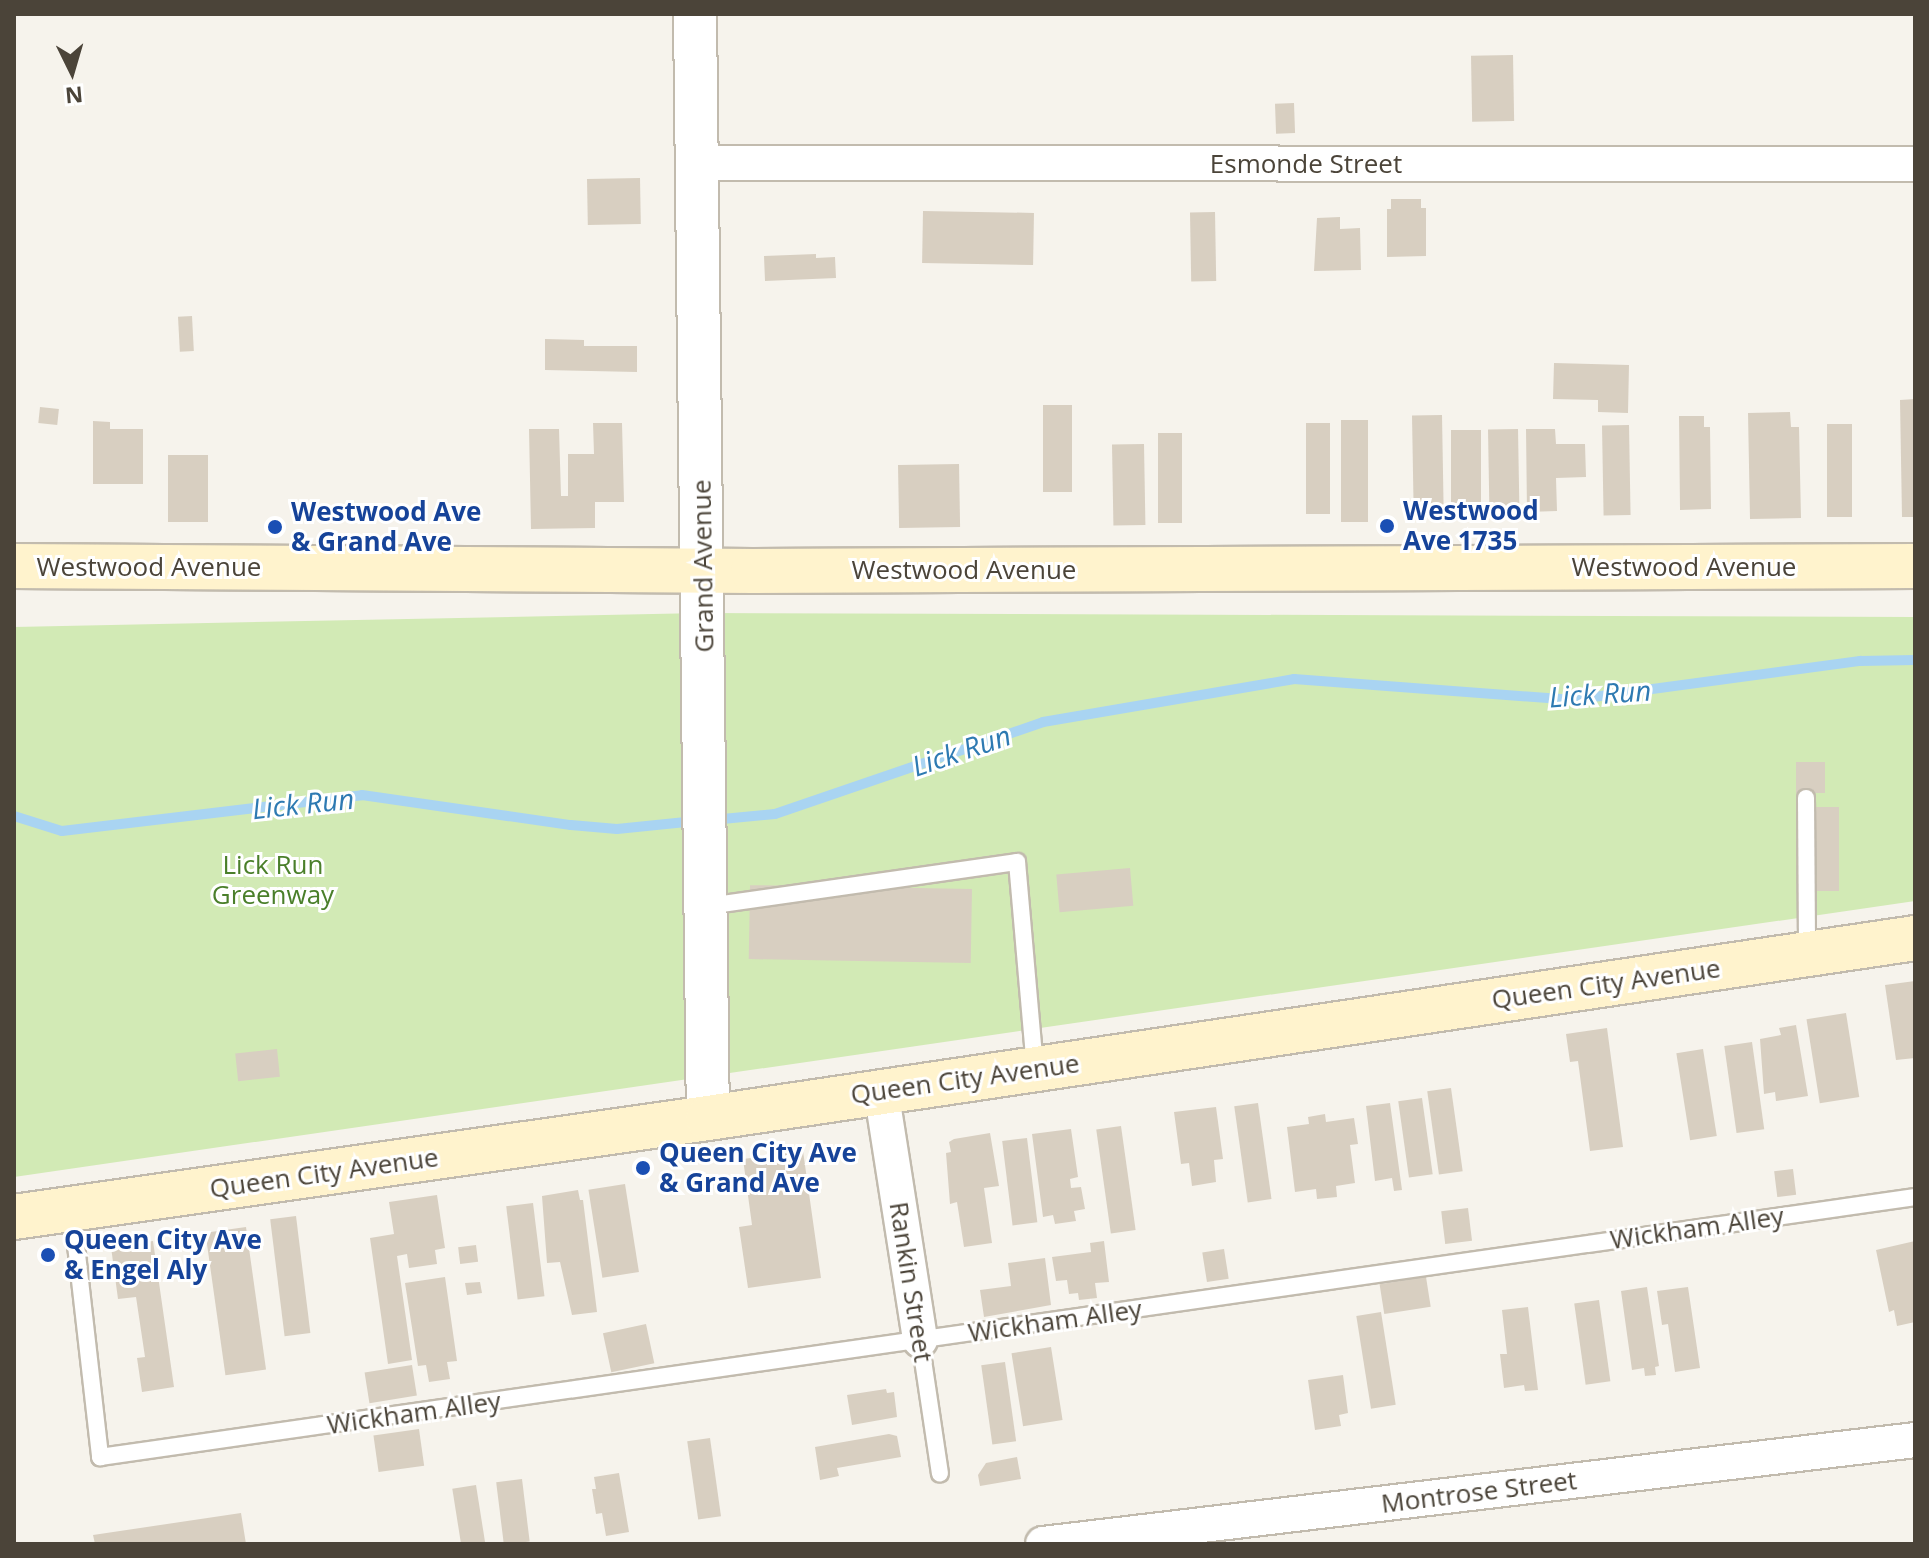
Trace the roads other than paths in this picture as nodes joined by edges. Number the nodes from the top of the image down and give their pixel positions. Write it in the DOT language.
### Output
graph roads {
  1 [pos="695,14"];
  2 [pos="696,163"];
  3 [pos="1915,164"];
  4 [pos="14,566"];
  5 [pos="1915,566"];
  6 [pos="704,570"];
  7 [pos="1806,798"];
  8 [pos="706,906"];
  9 [pos="1915,938"];
  10 [pos="1807,954"];
  11 [pos="1035,1068"];
  12 [pos="881,1090"];
  13 [pos="708,1118"];
  14 [pos="1915,1197"];
  15 [pos="72,1209"];
  16 [pos="14,1217"];
  17 [pos="920,1340"];
  18 [pos="1915,1440"];
  19 [pos="940,1474"];
  20 [pos="1043,1544"];
  1 -- 2 [label="street, Grand Avenue"];
  2 -- 3 [label="street, Esmonde Street"];
  2 -- 6 [label="street, Grand Avenue"];
  4 -- 6 [label="main road, Westwood Avenue"];
  5 -- 6 [label="main road, Westwood Avenue"];
  6 -- 8 [label="street, Grand Avenue"];
  7 -- 10 [label="lane"];
  8 -- 11 [label="lane"];
  8 -- 13 [label="street, Grand Avenue"];
  9 -- 10 [label="main road, Queen City Avenue"];
  10 -- 11 [label="main road, Queen City Avenue"];
  11 -- 12 [label="main road, Queen City Avenue"];
  12 -- 13 [label="main road, Queen City Avenue"];
  12 -- 17 [label="street, Rankin Street"];
  13 -- 15 [label="main road, Queen City Avenue"];
  14 -- 17 [label="lane, Wickham Alley"];
  15 -- 16 [label="main road, Queen City Avenue"];
  15 -- 17 [label="lane, Wickham Alley"];
  17 -- 19 [label="lane, Rankin Street"];
  18 -- 20 [label="street, Montrose Street"];
}
